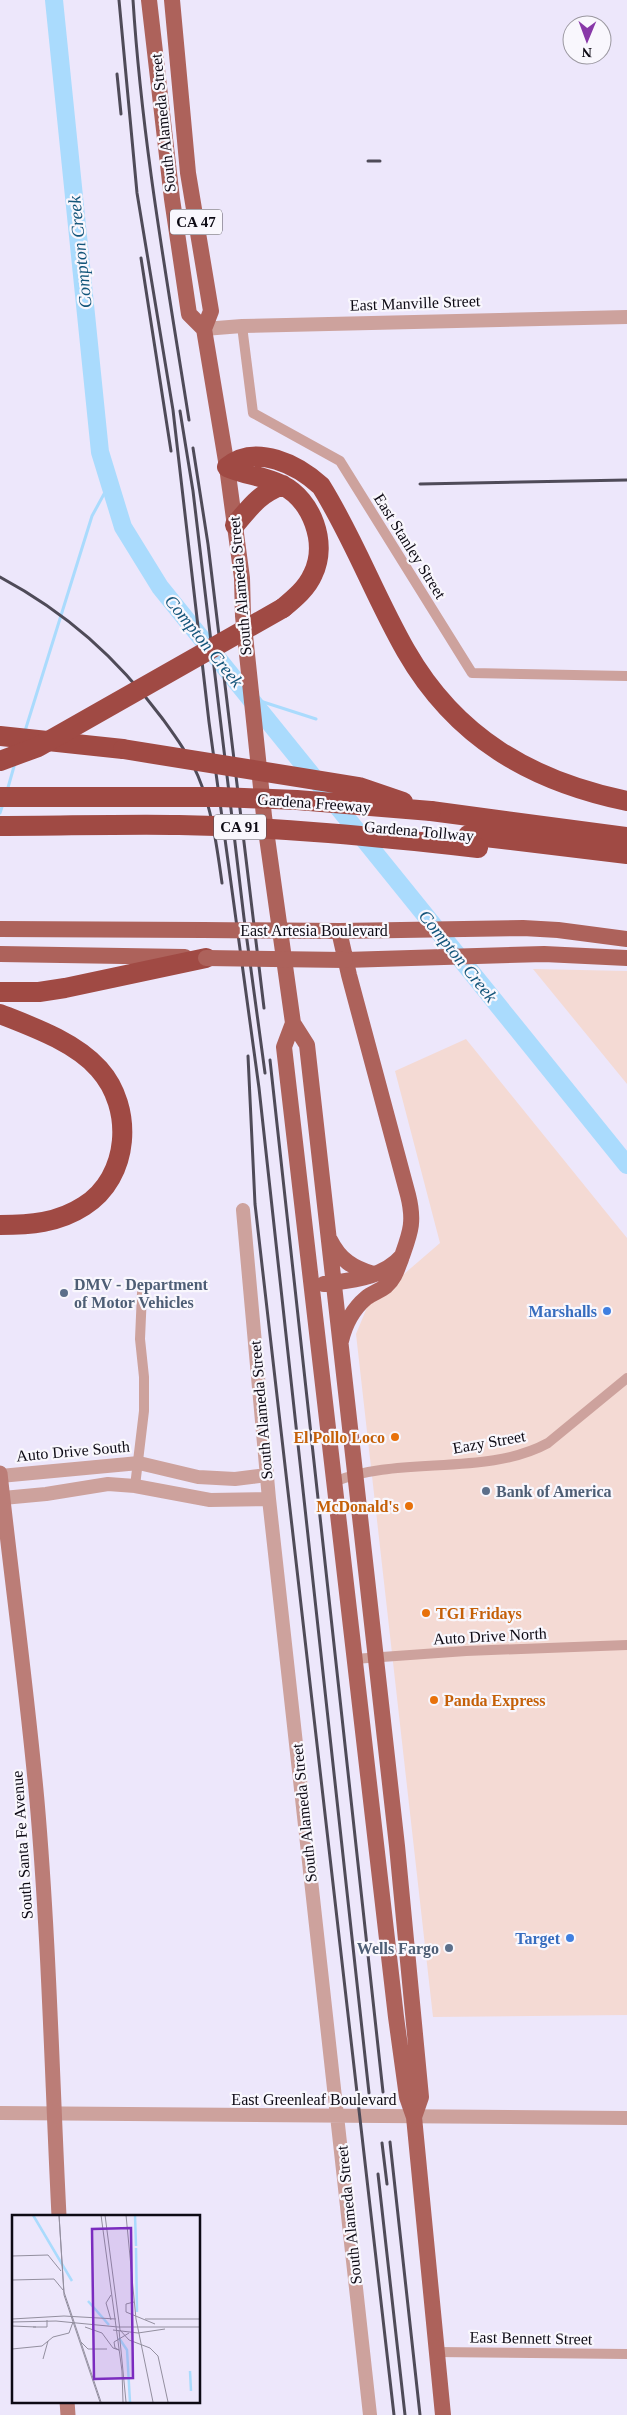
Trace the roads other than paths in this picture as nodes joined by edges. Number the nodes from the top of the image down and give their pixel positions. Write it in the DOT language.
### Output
graph roads {
  1 [pos="149,0"];
  2 [pos="172,0"];
  3 [pos="627,317"];
  4 [pos="242,326"];
  5 [pos="204,329"];
  6 [pos="227,467"];
  7 [pos="283,485"];
  8 [pos="235,525"];
  9 [pos="627,676"];
  10 [pos="0,736"];
  11 [pos="0,761"];
  12 [pos="0,797"];
  13 [pos="627,801"];
  14 [pos="431,811"];
  15 [pos="0,815"];
  16 [pos="0,826"];
  17 [pos="577,830"];
  18 [pos="627,837"];
  19 [pos="473,841"];
  20 [pos="627,847"];
  21 [pos="627,854"];
  22 [pos="627,867"];
  23 [pos="0,929"];
  24 [pos="339,931"];
  25 [pos="627,939"];
  26 [pos="0,954"];
  27 [pos="206,958"];
  28 [pos="627,958"];
  29 [pos="347,967"];
  30 [pos="0,992"];
  31 [pos="0,1014"];
  32 [pos="293,1023"];
  33 [pos="243,1210"];
  34 [pos="0,1225"];
  35 [pos="328,1236"];
  36 [pos="402,1256"];
  37 [pos="373,1274"];
  38 [pos="333,1282"];
  39 [pos="312,1285"];
  40 [pos="142,1293"];
  41 [pos="340,1347"];
  42 [pos="627,1378"];
  43 [pos="139,1463"];
  44 [pos="354,1474"];
  45 [pos="0,1475"];
  46 [pos="267,1475"];
  47 [pos="334,1482"];
  48 [pos="135,1486"];
  49 [pos="2,1498"];
  50 [pos="269,1499"];
  51 [pos="4,1546"];
  52 [pos="627,1645"];
  53 [pos="374,1658"];
  54 [pos="354,1659"];
  55 [pos="0,2113"];
  56 [pos="53,2113"];
  57 [pos="338,2116"];
  58 [pos="414,2117"];
  59 [pos="627,2118"];
  60 [pos="58,2215"];
  61 [pos="435,2352"];
  62 [pos="627,2354"];
  63 [pos="67,2402"];
  64 [pos="68,2415"];
  65 [pos="370,2415"];
  66 [pos="443,2415"];
  1 -- 5 [label="main road, South Alameda Street / CA 47"];
  2 -- 5 [label="main road, South Alameda Street / CA 47"];
  3 -- 4 [label="street, East Manville Street"];
  4 -- 5 [label="street, East Manville Street"];
  4 -- 9 [label="street, East Stanley Street"];
  5 -- 6 [label="main road, South Alameda Street / CA 47"];
  6 -- 7 [label="highway"];
  6 -- 8 [label="main road, South Alameda Street"];
  6 -- 13 [label="highway"];
  7 -- 8 [label="highway"];
  7 -- 11 [label="highway, bridge"];
  8 -- 32 [label="main road, South Alameda Street, bridge"];
  10 -- 14 [label="highway, bridge"];
  12 -- 14 [label="highway, Gardena Freeway / CA 91, bridge"];
  14 -- 17 [label="highway, Gardena Freeway / CA 91"];
  15 -- 19 [label="highway, Gardena Tollway"];
  16 -- 19 [label="highway, Gardena Freeway / CA 91, bridge"];
  17 -- 18 [label="highway, Gardena Freeway / CA 91"];
  17 -- 20 [label="highway"];
  19 -- 21 [label="highway, Gardena Tollway"];
  19 -- 22 [label="highway, Gardena Freeway / CA 91"];
  23 -- 24 [label="main road, East Artesia Boulevard, bridge"];
  24 -- 25 [label="main road, East Artesia Boulevard"];
  24 -- 29 [label="main road"];
  26 -- 27 [label="main road, East Artesia Boulevard"];
  27 -- 29 [label="main road, East Artesia Boulevard, bridge"];
  27 -- 30 [label="highway"];
  28 -- 29 [label="main road, East Artesia Boulevard"];
  29 -- 36 [label="main road"];
  31 -- 34 [label="highway"];
  32 -- 35 [label="main road, South Alameda Street"];
  32 -- 39 [label="main road, South Alameda Street"];
  33 -- 46 [label="street, South Alameda Street"];
  35 -- 37 [label="main road"];
  35 -- 38 [label="main road, South Alameda Street"];
  36 -- 37 [label="main road"];
  36 -- 41 [label="main road"];
  37 -- 38 [label="main road"];
  38 -- 39 [label="main road"];
  38 -- 41 [label="main road, South Alameda Street"];
  39 -- 47 [label="main road, South Alameda Street"];
  40 -- 43 [label="street"];
  41 -- 44 [label="main road, South Alameda Street"];
  42 -- 44 [label="street, Eazy Street"];
  43 -- 45 [label="street, Auto Drive South"];
  43 -- 46 [label="street, Auto Drive South"];
  43 -- 48 [label="street"];
  44 -- 47 [label="street, Eazy Street"];
  44 -- 53 [label="main road, South Alameda Street"];
  45 -- 49 [label="main road, South Santa Fe Avenue"];
  46 -- 50 [label="street, South Alameda Street"];
  47 -- 54 [label="main road, South Alameda Street"];
  48 -- 49 [label="street"];
  48 -- 50 [label="street"];
  49 -- 51 [label="main road, South Santa Fe Avenue"];
  50 -- 57 [label="street, South Alameda Street"];
  51 -- 56 [label="main road, South Santa Fe Avenue"];
  52 -- 53 [label="street, Auto Drive North"];
  53 -- 54 [label="street, Auto Drive North"];
  53 -- 58 [label="main road, South Alameda Street"];
  54 -- 58 [label="main road, South Alameda Street"];
  55 -- 56 [label="street, East Greenleaf Boulevard"];
  56 -- 57 [label="street, East Greenleaf Boulevard"];
  56 -- 60 [label="main road, South Santa Fe Avenue"];
  57 -- 58 [label="street, East Greenleaf Boulevard"];
  57 -- 65 [label="street, South Alameda Street"];
  58 -- 59 [label="street, East Greenleaf Boulevard"];
  58 -- 61 [label="main road, South Alameda Street"];
  61 -- 62 [label="street, East Bennett Street"];
  61 -- 66 [label="main road, South Alameda Street"];
  63 -- 64 [label="main road"];
}
